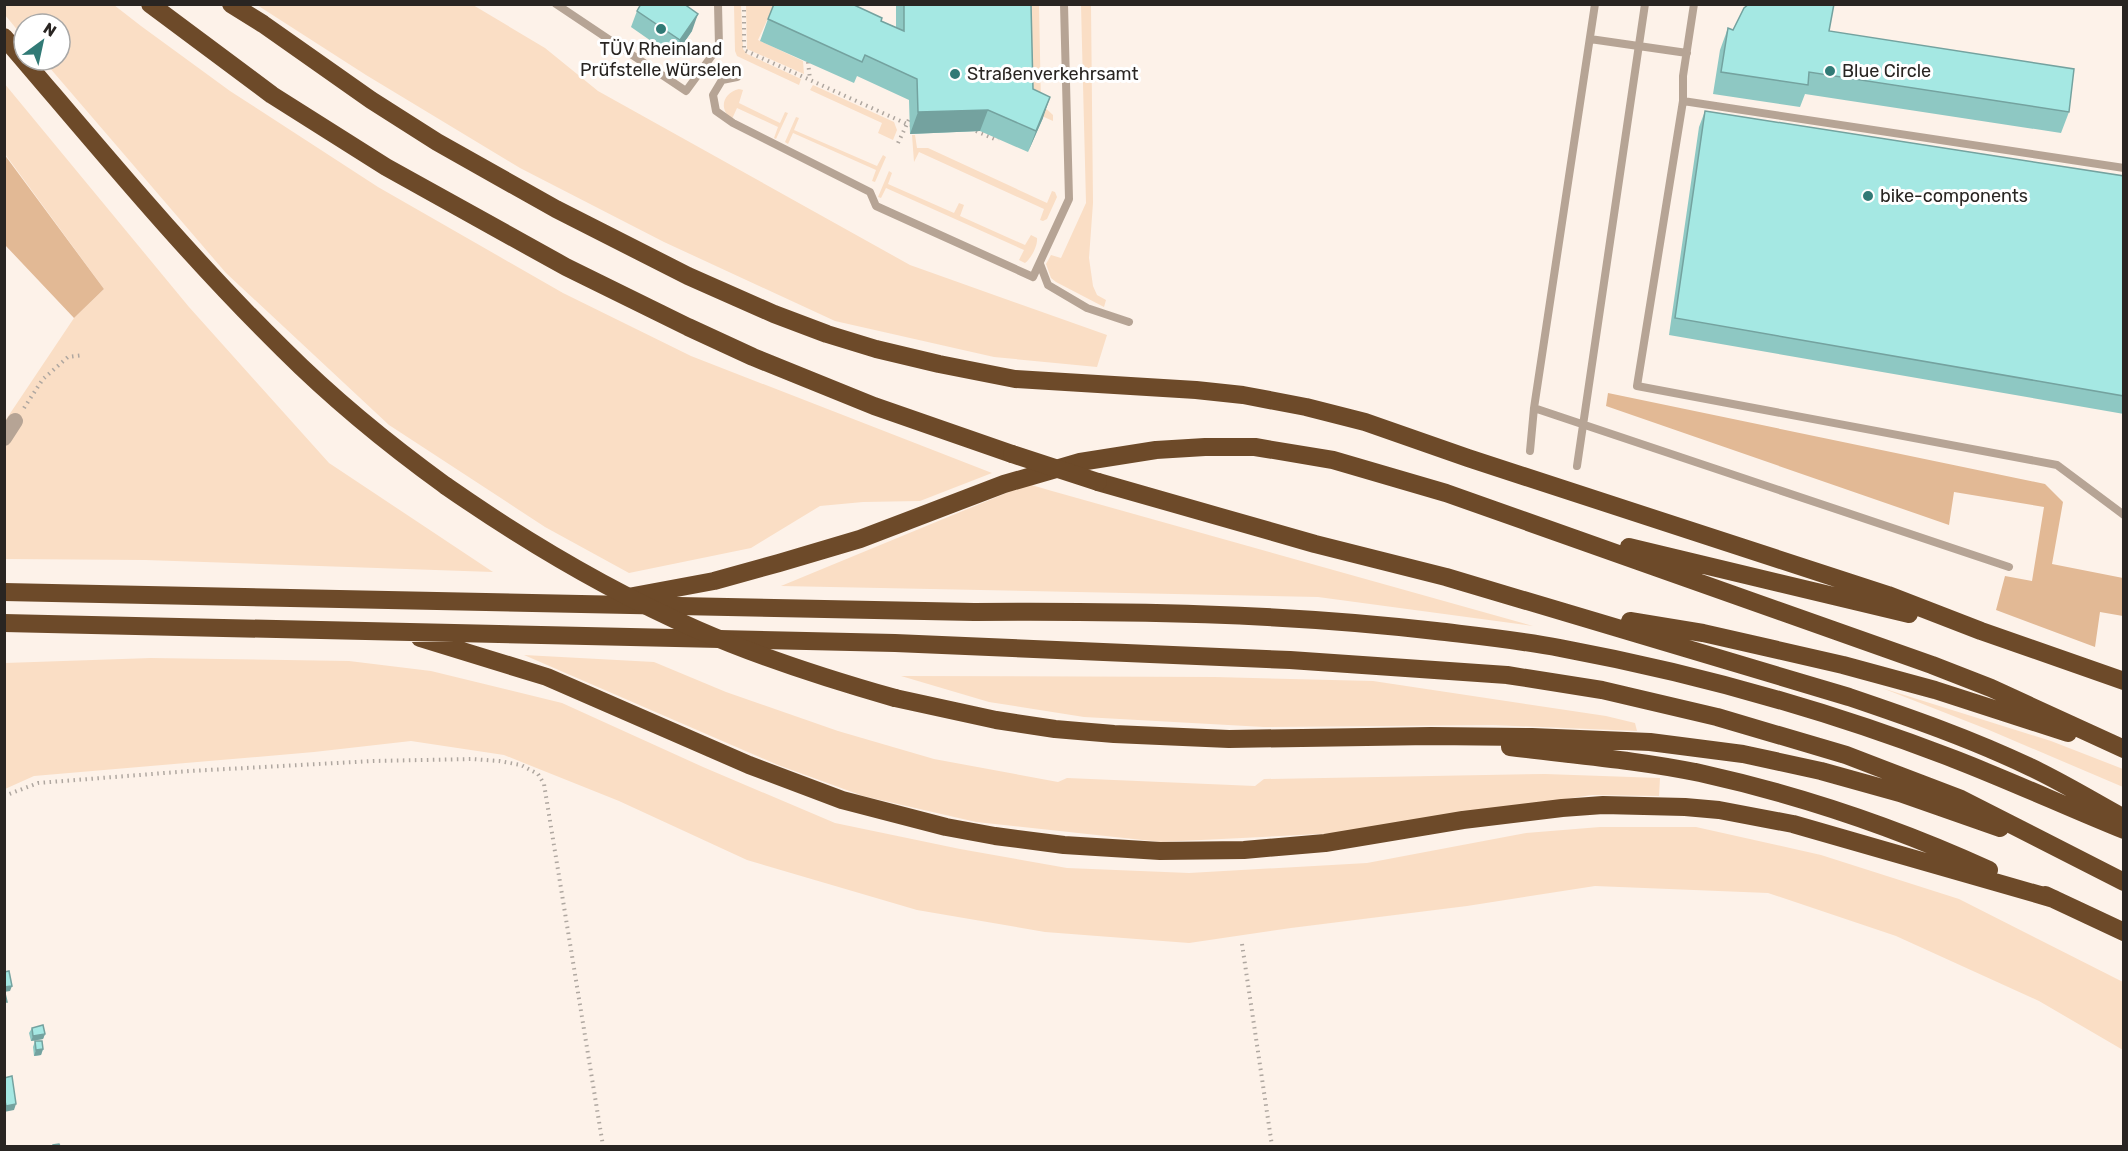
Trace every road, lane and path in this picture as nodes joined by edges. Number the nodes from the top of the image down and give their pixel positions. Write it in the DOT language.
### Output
graph roads {
  1 [pos="150,4"];
  2 [pos="231,4"];
  3 [pos="556,4"];
  4 [pos="718,4"];
  5 [pos="744,4"];
  6 [pos="1064,4"];
  7 [pos="1595,4"];
  8 [pos="1645,4"];
  9 [pos="1694,4"];
  10 [pos="4,38"];
  11 [pos="1590,39"];
  12 [pos="1639,45"];
  13 [pos="1687,53"];
  14 [pos="808,62"];
  15 [pos="737,77"];
  16 [pos="810,80"];
  17 [pos="1683,101"];
  18 [pos="910,117"];
  19 [pos="908,124"];
  20 [pos="976,131"];
  21 [pos="998,139"];
  22 [pos="898,143"];
  23 [pos="2124,168"];
  24 [pos="1040,264"];
  25 [pos="1129,322"];
  26 [pos="83,355"];
  27 [pos="1534,408"];
  28 [pos="15,421"];
  29 [pos="1585,425"];
  30 [pos="4,438"];
  31 [pos="1530,451"];
  32 [pos="1577,466"];
  33 [pos="2124,515"];
  34 [pos="1533,525"];
  35 [pos="2009,567"];
  36 [pos="4,592"];
  37 [pos="591,604"];
  38 [pos="1578,615"];
  39 [pos="4,622"];
  40 [pos="396,631"];
  41 [pos="1981,631"];
  42 [pos="2124,681"];
  43 [pos="1431,736"];
  44 [pos="2124,749"];
  45 [pos="2124,754"];
  46 [pos="4,796"];
  47 [pos="2124,818"];
  48 [pos="2124,830"];
  49 [pos="2053,846"];
  50 [pos="2124,882"];
  51 [pos="2054,899"];
  52 [pos="2124,932"];
  53 [pos="1242,944"];
  54 [pos="603,1146"];
  55 [pos="1272,1146"];
  1 -- 38 [label="highway, bridge"];
  2 -- 41 [label="highway"];
  3 -- 4 [label="lane"];
  5 -- 16 [label="path"];
  6 -- 24 [label="lane"];
  7 -- 11 [label="lane"];
  8 -- 12 [label="lane"];
  9 -- 13 [label="lane"];
  10 -- 43 [label="highway, bridge"];
  11 -- 12 [label="lane"];
  11 -- 27 [label="lane"];
  12 -- 13 [label="lane"];
  12 -- 29 [label="lane"];
  13 -- 17 [label="lane"];
  14 -- 16 [label="path"];
  15 -- 24 [label="lane"];
  16 -- 19 [label="path"];
  17 -- 23 [label="lane"];
  17 -- 33 [label="lane"];
  18 -- 19 [label="path"];
  19 -- 22 [label="path"];
  20 -- 21 [label="path"];
  24 -- 25 [label="lane"];
  26 -- 28 [label="path"];
  27 -- 29 [label="lane"];
  27 -- 31 [label="lane"];
  28 -- 30 [label="street"];
  29 -- 32 [label="lane"];
  29 -- 35 [label="lane"];
  34 -- 37 [label="highway"];
  34 -- 41 [label="highway"];
  34 -- 44 [label="highway"];
  36 -- 37 [label="highway"];
  37 -- 48 [label="highway"];
  38 -- 45 [label="highway"];
  38 -- 47 [label="highway"];
  39 -- 40 [label="highway"];
  40 -- 49 [label="highway"];
  40 -- 51 [label="highway"];
  41 -- 42 [label="highway"];
  43 -- 49 [label="highway"];
  43 -- 51 [label="highway"];
  46 -- 54 [label="path"];
  49 -- 50 [label="highway"];
  51 -- 52 [label="highway"];
  53 -- 55 [label="path"];
}
